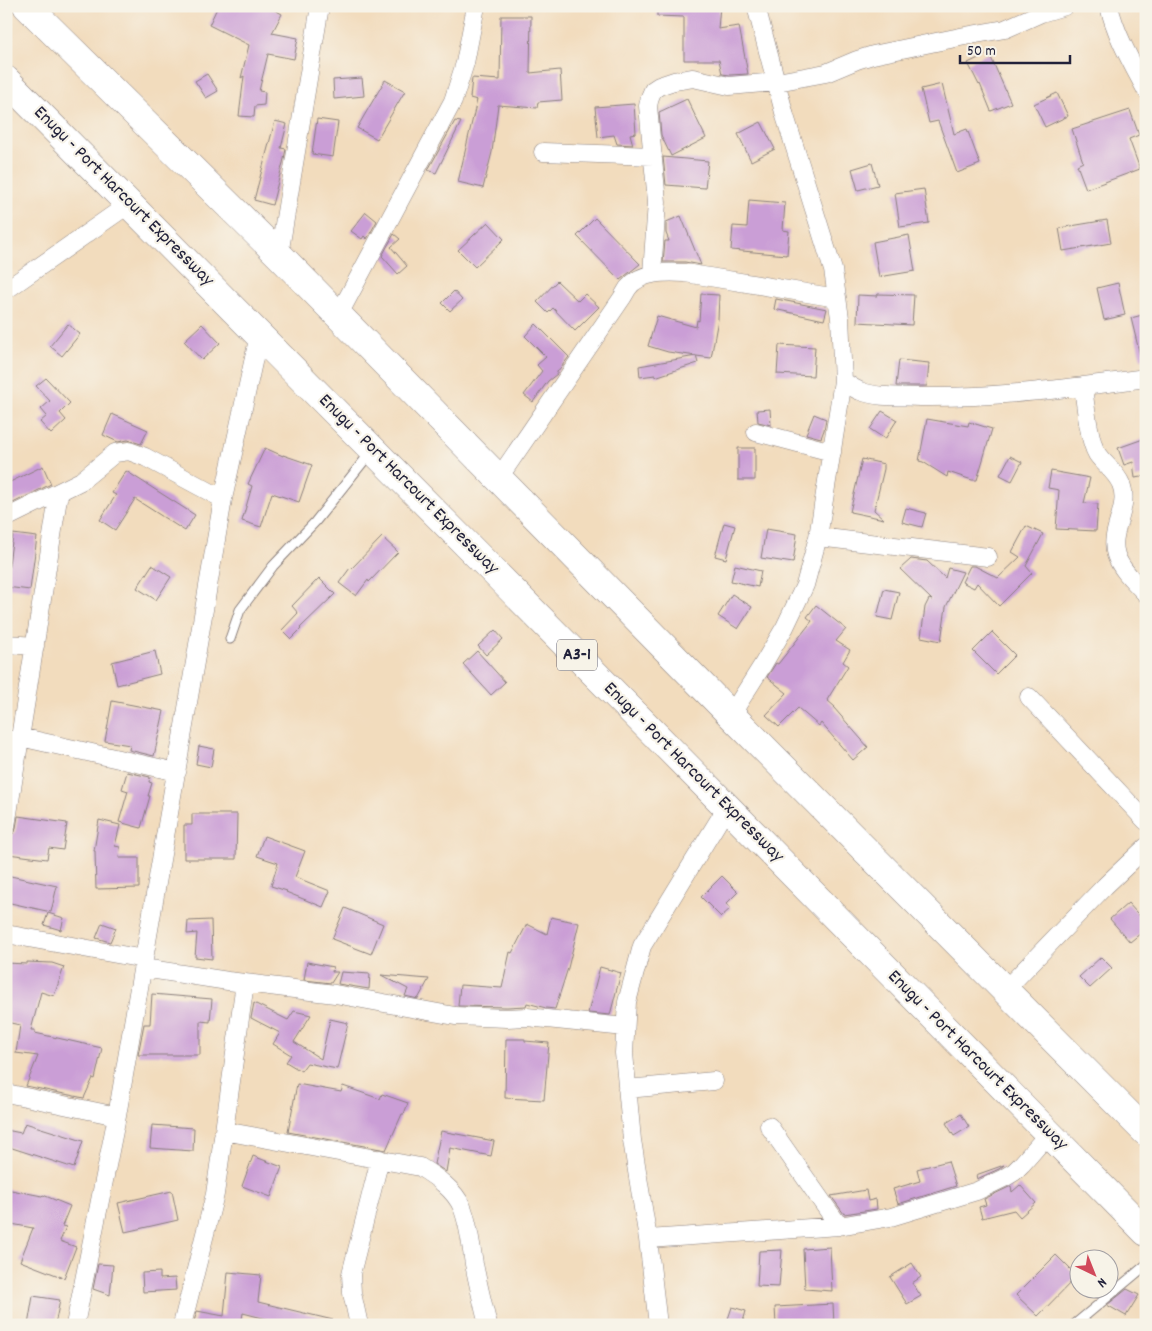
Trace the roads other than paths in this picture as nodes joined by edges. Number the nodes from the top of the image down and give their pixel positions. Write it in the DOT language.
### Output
graph roads {
  1 [pos="27,6"];
  2 [pos="320,6"];
  3 [pos="476,6"];
  4 [pos="756,6"];
  5 [pos="1065,6"];
  6 [pos="1109,6"];
  7 [pos="6,80"];
  8 [pos="777,82"];
  9 [pos="1146,90"];
  10 [pos="543,152"];
  11 [pos="653,156"];
  12 [pos="129,204"];
  13 [pos="279,255"];
  14 [pos="652,274"];
  15 [pos="6,290"];
  16 [pos="837,298"];
  17 [pos="338,316"];
  18 [pos="259,335"];
  19 [pos="1146,378"];
  20 [pos="843,381"];
  21 [pos="1083,386"];
  22 [pos="756,432"];
  23 [pos="373,450"];
  24 [pos="832,452"];
  25 [pos="498,478"];
  26 [pos="59,492"];
  27 [pos="223,500"];
  28 [pos="6,518"];
  29 [pos="818,538"];
  30 [pos="988,557"];
  31 [pos="1146,594"];
  32 [pos="230,639"];
  33 [pos="6,644"];
  34 [pos="35,646"];
  35 [pos="1029,697"];
  36 [pos="731,715"];
  37 [pos="13,739"];
  38 [pos="177,772"];
  39 [pos="727,807"];
  40 [pos="1146,821"];
  41 [pos="6,826"];
  42 [pos="1146,847"];
  43 [pos="6,934"];
  44 [pos="144,963"];
  45 [pos="245,983"];
  46 [pos="1004,990"];
  47 [pos="625,1027"];
  48 [pos="714,1081"];
  49 [pos="627,1089"];
  50 [pos="6,1093"];
  51 [pos="117,1116"];
  52 [pos="769,1126"];
  53 [pos="224,1131"];
  54 [pos="1146,1132"];
  55 [pos="1049,1133"];
  56 [pos="380,1159"];
  57 [pos="839,1226"];
  58 [pos="1146,1232"];
  59 [pos="648,1239"];
  60 [pos="1146,1265"];
  61 [pos="75,1325"];
  62 [pos="182,1325"];
  63 [pos="359,1325"];
  64 [pos="488,1325"];
  65 [pos="658,1325"];
  66 [pos="1074,1325"];
  1 -- 13 [label="highway"];
  2 -- 13 [label="street"];
  3 -- 17 [label="street"];
  4 -- 8 [label="street"];
  5 -- 8 [label="street"];
  6 -- 9 [label="street"];
  7 -- 12 [label="highway, Enugu - Port Harcourt Expressway / A3-1"];
  8 -- 11 [label="street"];
  8 -- 16 [label="street"];
  10 -- 11 [label="street"];
  11 -- 14 [label="street"];
  12 -- 15 [label="street"];
  12 -- 18 [label="highway, Enugu - Port Harcourt Expressway / A3-1"];
  13 -- 17 [label="highway"];
  14 -- 16 [label="street"];
  14 -- 25 [label="street"];
  16 -- 20 [label="street"];
  17 -- 25 [label="highway"];
  18 -- 23 [label="highway, Enugu - Port Harcourt Expressway / A3-1"];
  18 -- 27 [label="street"];
  19 -- 21 [label="street"];
  20 -- 21 [label="street"];
  20 -- 24 [label="street"];
  21 -- 31 [label="street"];
  22 -- 24 [label="street"];
  23 -- 32 [label="lane"];
  23 -- 39 [label="highway, Enugu - Port Harcourt Expressway / A3-1"];
  24 -- 29 [label="street"];
  25 -- 36 [label="highway"];
  26 -- 27 [label="street"];
  26 -- 28 [label="street"];
  26 -- 34 [label="street"];
  27 -- 38 [label="street"];
  29 -- 30 [label="street"];
  29 -- 36 [label="street"];
  33 -- 34 [label="street"];
  34 -- 37 [label="street"];
  35 -- 40 [label="street"];
  36 -- 46 [label="highway"];
  37 -- 38 [label="street"];
  37 -- 41 [label="street"];
  38 -- 44 [label="street"];
  39 -- 47 [label="street"];
  39 -- 55 [label="highway, Enugu - Port Harcourt Expressway / A3-1"];
  42 -- 46 [label="street"];
  43 -- 44 [label="street"];
  44 -- 45 [label="street"];
  44 -- 51 [label="street"];
  45 -- 47 [label="street"];
  45 -- 53 [label="street"];
  46 -- 54 [label="highway"];
  47 -- 49 [label="street"];
  48 -- 49 [label="street"];
  49 -- 59 [label="street"];
  50 -- 51 [label="street"];
  51 -- 61 [label="street"];
  52 -- 57 [label="street"];
  53 -- 56 [label="street"];
  53 -- 62 [label="street"];
  55 -- 57 [label="street"];
  55 -- 58 [label="highway, Enugu - Port Harcourt Expressway / A3-1"];
  56 -- 63 [label="street"];
  56 -- 64 [label="street"];
  57 -- 59 [label="street"];
  59 -- 65 [label="street"];
  60 -- 66 [label="lane"];
}
